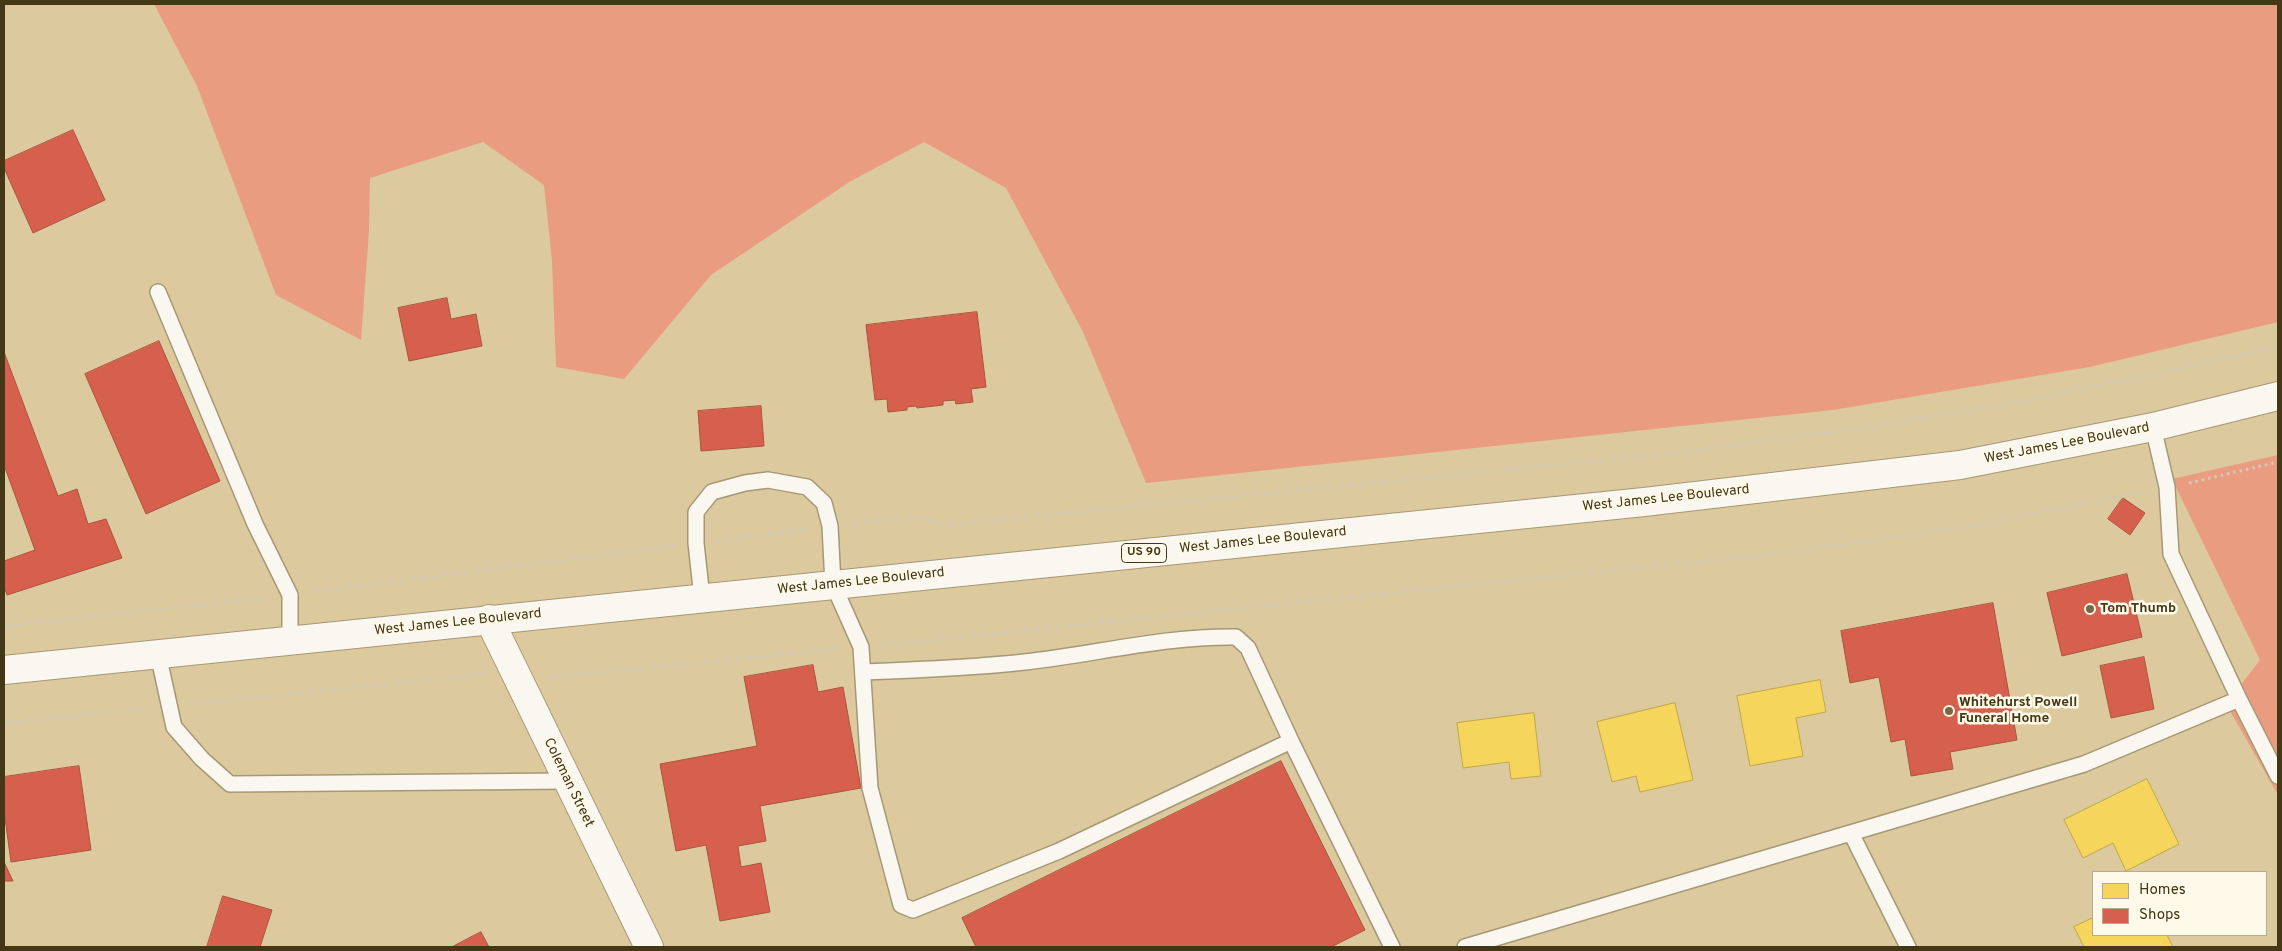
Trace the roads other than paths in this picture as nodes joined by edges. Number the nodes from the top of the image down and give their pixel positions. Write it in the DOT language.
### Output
graph roads {
  1 [pos="158,292"];
  2 [pos="2278,396"];
  3 [pos="2153,427"];
  4 [pos="834,584"];
  5 [pos="702,598"];
  6 [pos="489,619"];
  7 [pos="290,640"];
  8 [pos="158,654"];
  9 [pos="4,670"];
  10 [pos="863,672"];
  11 [pos="2239,699"];
  12 [pos="1291,741"];
  13 [pos="2278,776"];
  14 [pos="567,781"];
  15 [pos="1851,833"];
  16 [pos="649,947"];
  17 [pos="1392,947"];
  18 [pos="1465,947"];
  19 [pos="1908,947"];
  1 -- 7 [label="lane"];
  2 -- 3 [label="main road, West James Lee Boulevard / US 90"];
  3 -- 4 [label="main road, West James Lee Boulevard / US 90"];
  3 -- 11 [label="lane"];
  4 -- 5 [label="main road, West James Lee Boulevard / US 90"];
  4 -- 5 [label="lane"];
  4 -- 10 [label="lane"];
  5 -- 6 [label="main road, West James Lee Boulevard / US 90"];
  6 -- 7 [label="main road, West James Lee Boulevard / US 90"];
  6 -- 14 [label="main road, Coleman Street"];
  7 -- 8 [label="main road, West James Lee Boulevard / US 90"];
  8 -- 9 [label="main road, West James Lee Boulevard / US 90"];
  8 -- 14 [label="lane"];
  10 -- 12 [label="lane"];
  10 -- 12 [label="lane"];
  11 -- 13 [label="lane"];
  11 -- 15 [label="lane"];
  12 -- 17 [label="lane"];
  14 -- 16 [label="main road, Coleman Street"];
  15 -- 18 [label="lane"];
  15 -- 19 [label="lane"];
}
